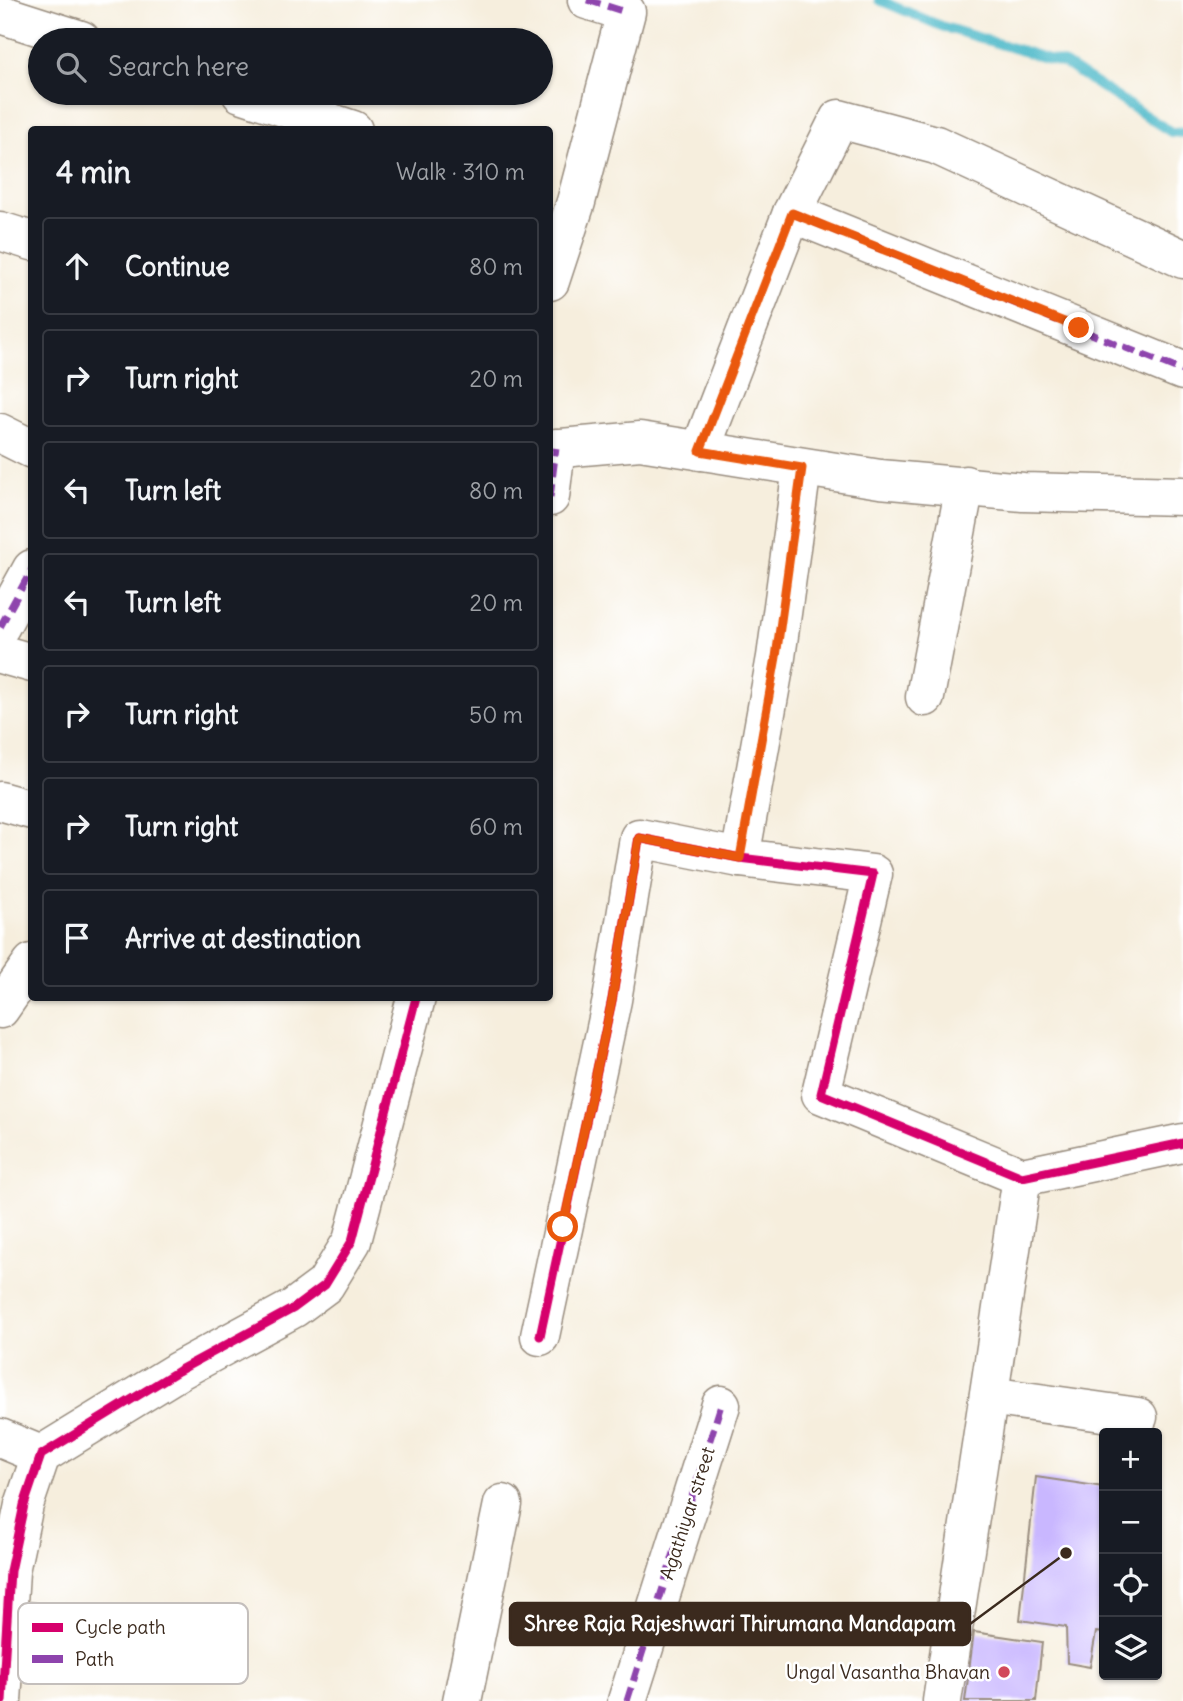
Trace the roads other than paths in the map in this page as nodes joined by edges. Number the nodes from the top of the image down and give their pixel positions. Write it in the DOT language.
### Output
graph roads {
  1 [pos="587,0"];
  2 [pos="0,13"];
  3 [pos="45,28"];
  4 [pos="277,105"];
  5 [pos="341,126"];
  6 [pos="563,198"];
  7 [pos="792,213"];
  8 [pos="0,231"];
  9 [pos="28,240"];
  10 [pos="1183,259"];
  11 [pos="553,262"];
  12 [pos="1183,371"];
  13 [pos="0,433"];
  14 [pos="28,447"];
  15 [pos="553,449"];
  16 [pos="700,451"];
  17 [pos="802,468"];
  18 [pos="965,485"];
  19 [pos="1183,496"];
  20 [pos="28,576"];
  21 [pos="0,627"];
  22 [pos="0,654"];
  23 [pos="28,662"];
  24 [pos="925,697"];
  25 [pos="0,801"];
  26 [pos="28,809"];
  27 [pos="740,858"];
  28 [pos="28,968"];
  29 [pos="414,1001"];
  30 [pos="0,1009"];
  31 [pos="1183,1143"];
  32 [pos="1022,1177"];
  33 [pos="540,1336"];
  34 [pos="989,1396"];
  35 [pos="721,1405"];
  36 [pos="1138,1417"];
  37 [pos="0,1438"];
  38 [pos="41,1455"];
  39 [pos="503,1504"];
  40 [pos="5,1570"];
  41 [pos="7,1618"];
  42 [pos="18,1620"];
  43 [pos="2,1701"];
  44 [pos="462,1701"];
  45 [pos="627,1701"];
  46 [pos="942,1701"];
  1 -- 6 [label="street"];
  2 -- 3 [label="street"];
  4 -- 5 [label="street"];
  6 -- 11 [label="street"];
  7 -- 10 [label="street"];
  7 -- 12 [label="street"];
  7 -- 16 [label="street"];
  8 -- 9 [label="street"];
  13 -- 14 [label="street"];
  15 -- 16 [label="street"];
  16 -- 17 [label="street"];
  17 -- 18 [label="street"];
  17 -- 27 [label="street"];
  18 -- 19 [label="street"];
  18 -- 24 [label="street"];
  20 -- 21 [label="street"];
  22 -- 23 [label="street"];
  25 -- 26 [label="street"];
  27 -- 32 [label="street"];
  27 -- 33 [label="street"];
  28 -- 30 [label="street"];
  29 -- 38 [label="street"];
  31 -- 32 [label="street"];
  32 -- 34 [label="street"];
  34 -- 36 [label="street"];
  34 -- 46 [label="street"];
  35 -- 45 [label="street, Agathiyar street"];
  37 -- 38 [label="street"];
  38 -- 40 [label="street"];
  39 -- 44 [label="street"];
  40 -- 41 [label="street"];
  41 -- 42 [label="street"];
  41 -- 43 [label="street"];
}
